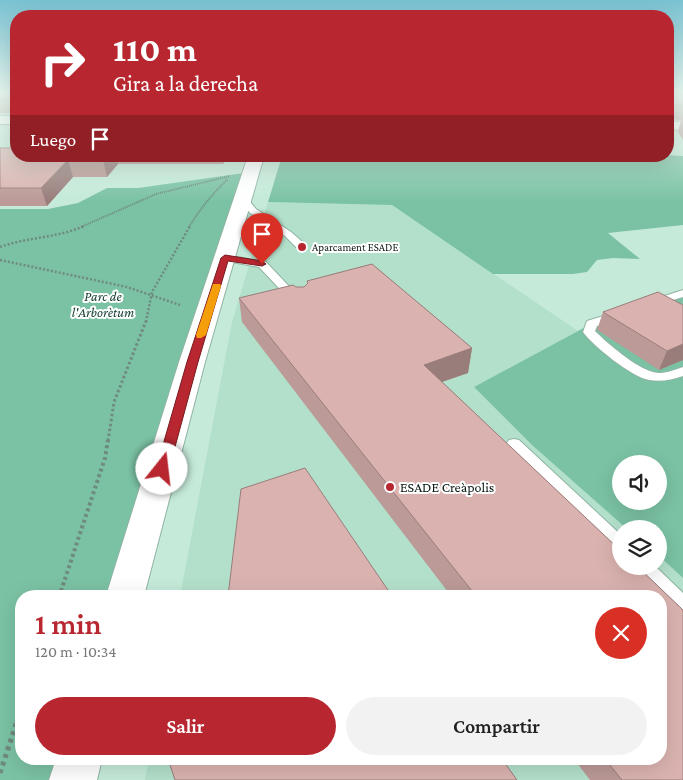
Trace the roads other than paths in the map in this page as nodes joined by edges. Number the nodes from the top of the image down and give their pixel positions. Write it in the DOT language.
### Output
graph roads {
  1 [pos="254,162"];
  2 [pos="245,194"];
  3 [pos="302,247"];
  4 [pos="225,258"];
  5 [pos="683,293"];
  6 [pos="657,302"];
  7 [pos="301,306"];
  8 [pos="674,312"];
  9 [pos="683,371"];
  10 [pos="514,444"];
  11 [pos="612,537"];
  12 [pos="651,575"];
  13 [pos="127,590"];
  14 [pos="683,605"];
  15 [pos="77,765"];
  16 [pos="73,780"];
  1 -- 2 [label="main road"];
  2 -- 3 [label="lane"];
  2 -- 4 [label="main road"];
  4 -- 7 [label="lane"];
  4 -- 13 [label="main road"];
  5 -- 6 [label="lane"];
  6 -- 8 [label="lane"];
  6 -- 9 [label="lane"];
  10 -- 11 [label="lane"];
  12 -- 14 [label="lane"];
  15 -- 16 [label="main road"];
}
